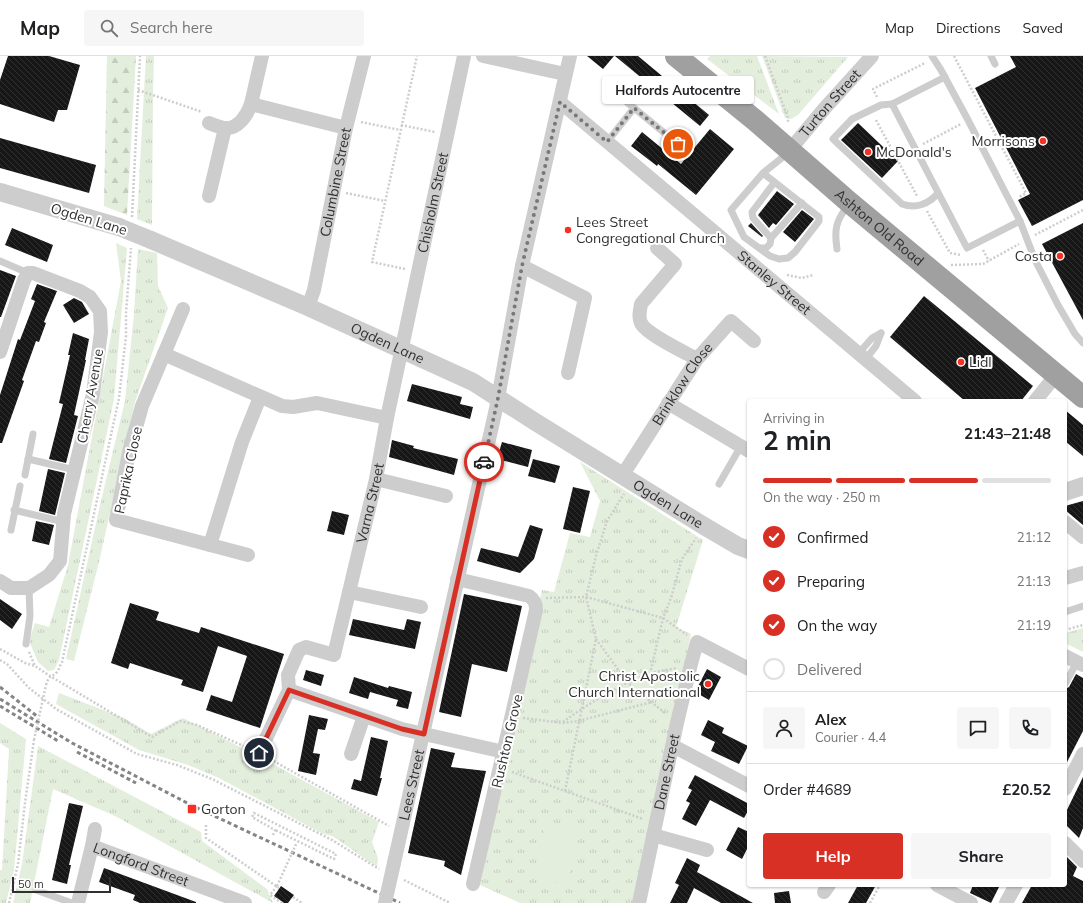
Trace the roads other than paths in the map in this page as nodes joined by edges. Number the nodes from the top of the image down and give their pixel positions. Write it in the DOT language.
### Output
graph roads {
  1 [pos="262,56"];
  2 [pos="364,56"];
  3 [pos="464,56"];
  4 [pos="483,56"];
  5 [pos="570,56"];
  6 [pos="676,56"];
  7 [pos="872,56"];
  8 [pos="991,56"];
  9 [pos="932,57"];
  10 [pos="510,59"];
  11 [pos="995,64"];
  12 [pos="565,74"];
  13 [pos="945,77"];
  14 [pos="612,90"];
  15 [pos="560,102"];
  16 [pos="251,104"];
  17 [pos="892,104"];
  18 [pos="634,108"];
  19 [pos="347,123"];
  20 [pos="209,124"];
  21 [pos="225,128"];
  22 [pos="607,142"];
  23 [pos="678,144"];
  24 [pos="790,152"];
  25 [pos="763,173"];
  26 [pos="774,183"];
  27 [pos="0,192"];
  28 [pos="938,193"];
  29 [pos="209,196"];
  30 [pos="802,203"];
  31 [pos="850,203"];
  32 [pos="1020,221"];
  33 [pos="771,238"];
  34 [pos="657,248"];
  35 [pos="760,248"];
  36 [pos="837,249"];
  37 [pos="0,261"];
  38 [pos="522,266"];
  39 [pos="28,272"];
  40 [pos="308,307"];
  41 [pos="183,309"];
  42 [pos="2,337"];
  43 [pos="754,341"];
  44 [pos="1083,343"];
  45 [pos="401,349"];
  46 [pos="0,352"];
  47 [pos="164,354"];
  48 [pos="697,359"];
  49 [pos="568,373"];
  50 [pos="1056,375"];
  51 [pos="260,396"];
  52 [pos="498,398"];
  53 [pos="1083,398"];
  54 [pos="913,399"];
  55 [pos="1037,399"];
  56 [pos="668,404"];
  57 [pos="387,418"];
  58 [pos="33,434"];
  59 [pos="745,449"];
  60 [pos="28,460"];
  61 [pos="75,470"];
  62 [pos="25,475"];
  63 [pos="376,478"];
  64 [pos="627,479"];
  65 [pos="719,484"];
  66 [pos="20,486"];
  67 [pos="1083,486"];
  68 [pos="1067,491"];
  69 [pos="446,496"];
  70 [pos="14,510"];
  71 [pos="64,522"];
  72 [pos="1067,524"];
  73 [pos="11,530"];
  74 [pos="1083,537"];
  75 [pos="210,545"];
  76 [pos="747,549"];
  77 [pos="248,555"];
  78 [pos="1083,572"];
  79 [pos="1067,577"];
  80 [pos="457,579"];
  81 [pos="0,581"];
  82 [pos="29,588"];
  83 [pos="349,592"];
  84 [pos="1083,606"];
  85 [pos="422,607"];
  86 [pos="1067,611"];
  87 [pos="26,644"];
  88 [pos="1075,661"];
  89 [pos="747,667"];
  90 [pos="1067,679"];
  91 [pos="289,690"];
  92 [pos="364,716"];
  93 [pos="424,734"];
  94 [pos="673,746"];
  95 [pos="504,752"];
  96 [pos="259,753"];
  97 [pos="351,754"];
  98 [pos="1083,754"];
  99 [pos="747,785"];
  100 [pos="1067,785"];
  101 [pos="654,829"];
  102 [pos="96,830"];
  103 [pos="1067,845"];
  104 [pos="92,846"];
  105 [pos="707,850"];
  106 [pos="1083,861"];
  107 [pos="473,884"];
  108 [pos="941,887"];
  109 [pos="1015,887"];
  110 [pos="36,890"];
  111 [pos="72,903"];
  112 [pos="78,903"];
  113 [pos="245,903"];
  114 [pos="385,903"];
  115 [pos="639,903"];
  116 [pos="972,903"];
  117 [pos="1006,903"];
  1 -- 16 [label="street"];
  2 -- 19 [label="street, Columbine Street"];
  3 -- 45 [label="street, Chisholm Street"];
  4 -- 10 [label="street"];
  5 -- 12 [label="street, Lees Street"];
  6 -- 24 [label="highway, Ashton Old Road"];
  7 -- 24 [label="street, Turton Street"];
  8 -- 11 [label="lane"];
  9 -- 13 [label="lane"];
  10 -- 12 [label="street"];
  12 -- 15 [label="street, Lees Street"];
  13 -- 17 [label="lane"];
  13 -- 32 [label="lane"];
  14 -- 18 [label="lane"];
  15 -- 22 [label="street, Stanley Street"];
  15 -- 38 [label="street, Lees Street"];
  16 -- 19 [label="street"];
  16 -- 21 [label="street"];
  17 -- 28 [label="lane"];
  17 -- 28 [label="lane"];
  18 -- 22 [label="lane"];
  18 -- 23 [label="lane"];
  19 -- 40 [label="street, Columbine Street"];
  20 -- 21 [label="street"];
  21 -- 29 [label="street"];
  22 -- 54 [label="street, Stanley Street"];
  24 -- 25 [label="lane"];
  24 -- 31 [label="highway, Ashton Old Road"];
  25 -- 26 [label="lane"];
  25 -- 35 [label="lane"];
  26 -- 30 [label="lane"];
  26 -- 33 [label="lane"];
  27 -- 40 [label="street, Ogden Lane, bridge"];
  28 -- 32 [label="lane"];
  30 -- 33 [label="lane"];
  30 -- 35 [label="lane"];
  31 -- 36 [label="lane"];
  31 -- 50 [label="highway, Ashton Old Road"];
  32 -- 44 [label="lane"];
  33 -- 35 [label="lane"];
  34 -- 48 [label="street"];
  37 -- 39 [label="lane"];
  38 -- 49 [label="street"];
  38 -- 52 [label="street, Lees Street"];
  39 -- 42 [label="street"];
  39 -- 61 [label="street, Cherry Avenue"];
  40 -- 45 [label="street, Ogden Lane"];
  41 -- 47 [label="street, Paprika Close"];
  42 -- 46 [label="street"];
  43 -- 48 [label="street, Brinklow Close"];
  45 -- 52 [label="street, Ogden Lane"];
  45 -- 57 [label="street, Varna Street"];
  47 -- 51 [label="street"];
  47 -- 75 [label="street, Paprika Close"];
  48 -- 56 [label="street, Brinklow Close"];
  50 -- 53 [label="highway, Ashton Old Road"];
  50 -- 55 [label="street"];
  51 -- 57 [label="street"];
  51 -- 75 [label="street"];
  52 -- 64 [label="street, Ogden Lane"];
  52 -- 80 [label="street, Lees Street"];
  56 -- 59 [label="street"];
  56 -- 64 [label="street, Brinklow Close"];
  57 -- 63 [label="street, Varna Street"];
  58 -- 60 [label="lane"];
  59 -- 65 [label="lane"];
  60 -- 61 [label="lane"];
  60 -- 62 [label="lane"];
  61 -- 71 [label="street, Cherry Avenue"];
  63 -- 69 [label="street"];
  63 -- 83 [label="street, Varna Street"];
  64 -- 76 [label="street, Ogden Lane"];
  66 -- 70 [label="lane"];
  67 -- 68 [label="street"];
  70 -- 71 [label="lane"];
  70 -- 73 [label="lane"];
  71 -- 82 [label="street, Cherry Avenue"];
  72 -- 74 [label="street"];
  75 -- 77 [label="street, Paprika Close"];
  78 -- 79 [label="street"];
  80 -- 93 [label="street, Lees Street"];
  80 -- 95 [label="street, Rushton Grove"];
  81 -- 82 [label="street"];
  82 -- 87 [label="lane"];
  83 -- 85 [label="street"];
  83 -- 91 [label="street, Varna Street"];
  84 -- 86 [label="lane"];
  88 -- 90 [label="lane"];
  89 -- 94 [label="street, Dane Street"];
  91 -- 92 [label="street"];
  91 -- 96 [label="street"];
  92 -- 93 [label="street"];
  92 -- 97 [label="street"];
  93 -- 95 [label="street"];
  93 -- 114 [label="street, Lees Street, bridge"];
  94 -- 99 [label="street"];
  94 -- 101 [label="street, Dane Street"];
  95 -- 107 [label="street, Rushton Grove"];
  98 -- 100 [label="street"];
  101 -- 105 [label="street"];
  101 -- 115 [label="street, Dane Street"];
  102 -- 104 [label="street"];
  103 -- 106 [label="street"];
  104 -- 112 [label="street, Longford Street"];
  104 -- 113 [label="street, Longford Street"];
  108 -- 116 [label="street"];
  109 -- 117 [label="street"];
  110 -- 111 [label="lane"];
}
